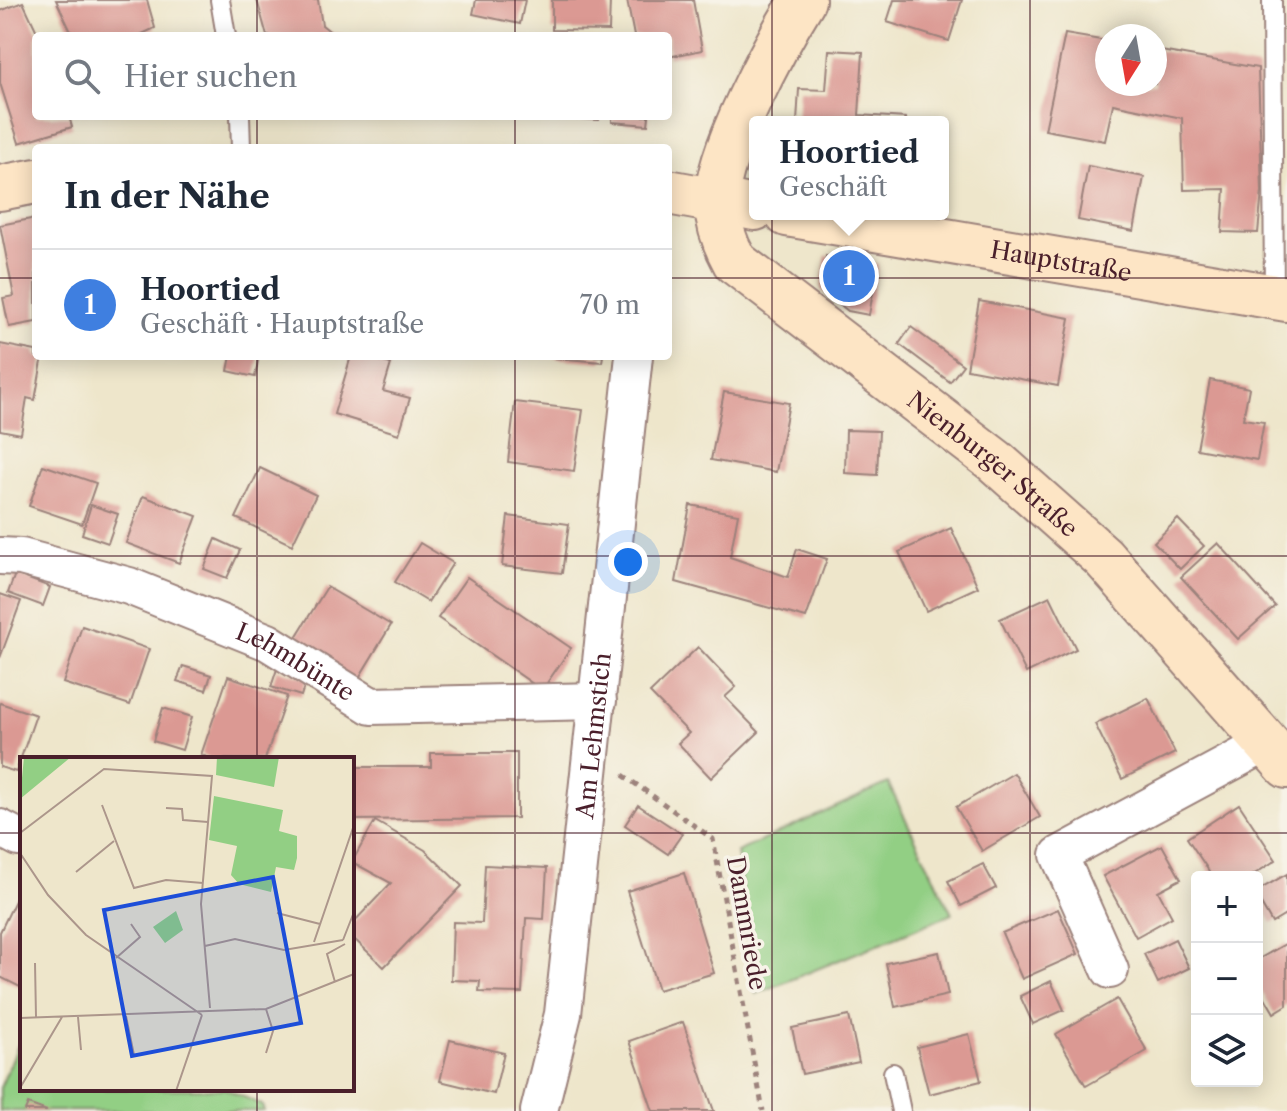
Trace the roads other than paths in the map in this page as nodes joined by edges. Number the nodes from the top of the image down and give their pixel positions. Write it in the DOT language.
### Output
graph roads {
  1 [pos="220,0"];
  2 [pos="803,0"];
  3 [pos="1272,1"];
  4 [pos="225,32"];
  5 [pos="240,120"];
  6 [pos="241,144"];
  7 [pos="32,182"];
  8 [pos="0,188"];
  9 [pos="672,193"];
  10 [pos="736,205"];
  11 [pos="822,220"];
  12 [pos="1280,298"];
  13 [pos="634,360"];
  14 [pos="0,556"];
  15 [pos="598,701"];
  16 [pos="1277,754"];
  17 [pos="1110,970"];
  18 [pos="893,1073"];
  19 [pos="539,1111"];
  20 [pos="901,1111"];
  1 -- 4 [label="lane"];
  2 -- 10 [label="street, Nienburger Straße"];
  3 -- 12 [label="lane"];
  5 -- 6 [label="lane"];
  7 -- 8 [label="street"];
  9 -- 10 [label="street"];
  10 -- 16 [label="street, Nienburger Straße"];
  11 -- 12 [label="street, Hauptstraße"];
  13 -- 15 [label="street, Am Lehmstich"];
  14 -- 15 [label="street, Lehmbünte"];
  15 -- 19 [label="street, Am Lehmstich"];
  16 -- 17 [label="street, Nienburger Straße"];
  18 -- 20 [label="lane"];
}
